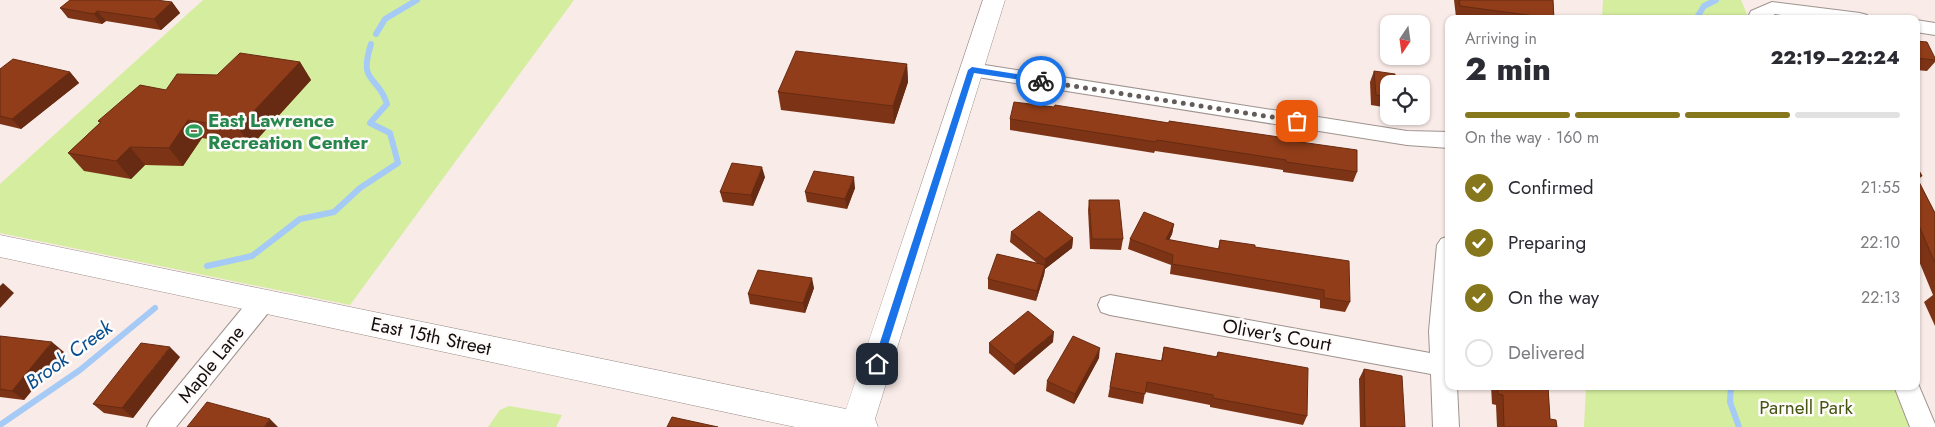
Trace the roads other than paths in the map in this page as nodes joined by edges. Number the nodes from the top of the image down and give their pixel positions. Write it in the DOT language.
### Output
graph roads {
  1 [pos="994,0"];
  2 [pos="1761,15"];
  3 [pos="1830,15"];
  4 [pos="1920,27"];
  5 [pos="1935,29"];
  6 [pos="972,70"];
  7 [pos="1445,140"];
  8 [pos="0,246"];
  9 [pos="1445,278"];
  10 [pos="263,301"];
  11 [pos="1110,304"];
  12 [pos="1443,366"];
  13 [pos="1909,390"];
  14 [pos="160,427"];
  15 [pos="858,427"];
  16 [pos="1446,427"];
  17 [pos="1923,427"];
  1 -- 6 [label="main road"];
  2 -- 3 [label="street"];
  4 -- 5 [label="street"];
  6 -- 7 [label="street"];
  6 -- 15 [label="main road"];
  8 -- 10 [label="main road, East 15th Street"];
  9 -- 12 [label="street"];
  10 -- 14 [label="street, Maple Lane"];
  10 -- 15 [label="main road, East 15th Street"];
  11 -- 12 [label="street, Oliver's Court"];
  12 -- 16 [label="street"];
  13 -- 17 [label="street"];
}
